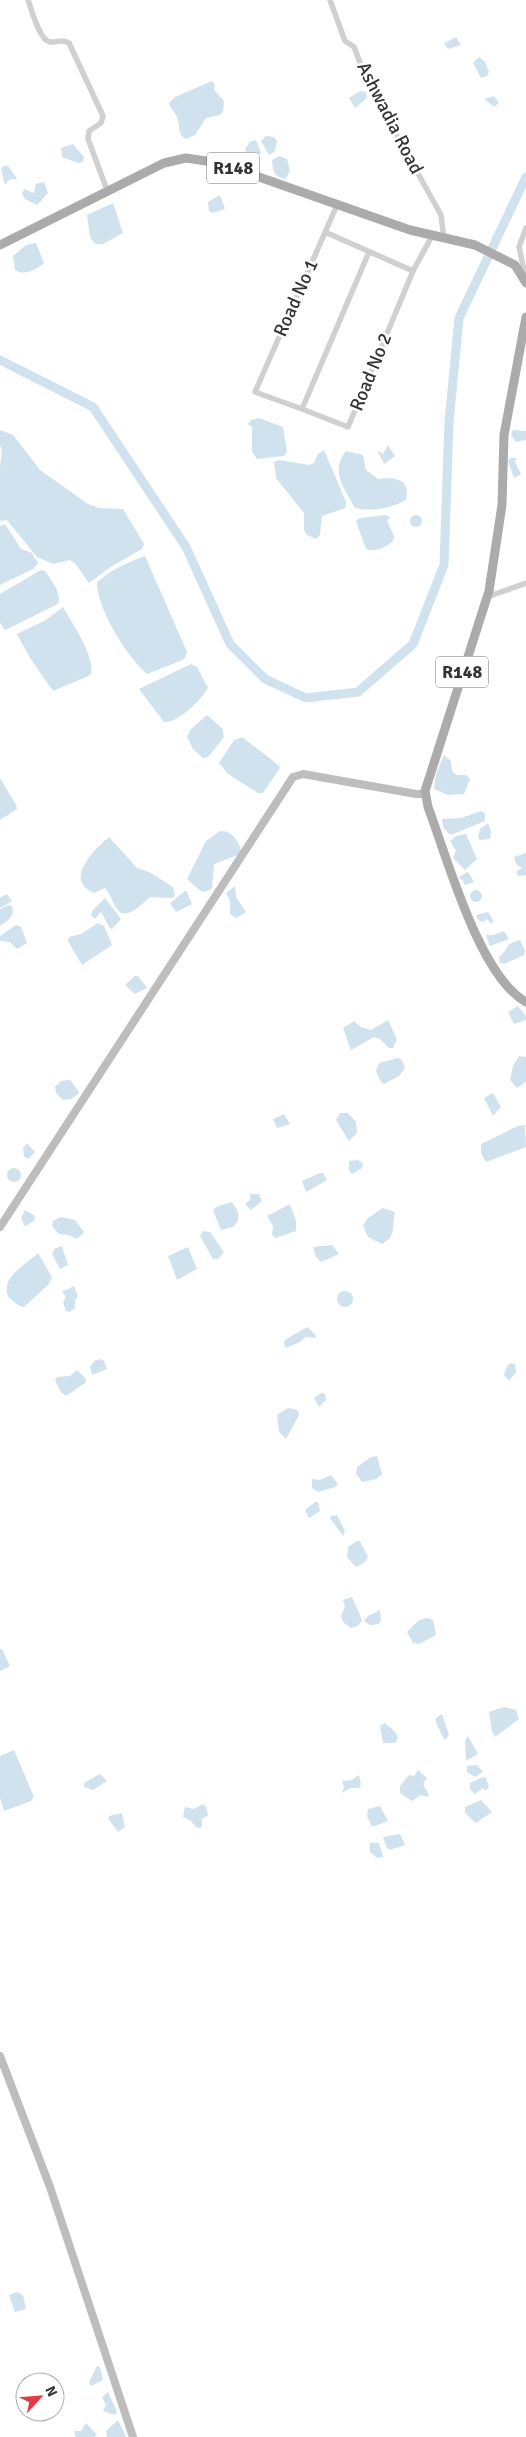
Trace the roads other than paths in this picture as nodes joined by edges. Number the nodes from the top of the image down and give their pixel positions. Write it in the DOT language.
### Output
graph roads {
  1 [pos="28,0"];
  2 [pos="330,0"];
  3 [pos="107,190"];
  4 [pos="337,205"];
  5 [pos="526,228"];
  6 [pos="325,232"];
  7 [pos="432,236"];
  8 [pos="444,239"];
  9 [pos="0,245"];
  10 [pos="369,252"];
  11 [pos="413,271"];
  12 [pos="526,282"];
  13 [pos="526,317"];
  14 [pos="302,409"];
  15 [pos="526,583"];
  16 [pos="487,597"];
  17 [pos="425,794"];
  18 [pos="526,1002"];
  19 [pos="0,1227"];
  20 [pos="0,2056"];
  21 [pos="134,2437"];
  1 -- 3 [label="street"];
  2 -- 8 [label="street, Ashwadia Road"];
  3 -- 4 [label="main road, R148"];
  3 -- 9 [label="main road, R148"];
  4 -- 6 [label="street, Road No 1"];
  4 -- 7 [label="main road, R148"];
  5 -- 12 [label="street"];
  6 -- 10 [label="street"];
  6 -- 14 [label="street, Road No 1"];
  7 -- 8 [label="main road, R148"];
  7 -- 11 [label="street"];
  8 -- 12 [label="main road, R148"];
  10 -- 11 [label="street"];
  10 -- 14 [label="street"];
  11 -- 14 [label="street, Road No 2"];
  13 -- 16 [label="main road, R148"];
  15 -- 16 [label="street"];
  16 -- 17 [label="main road, R148"];
  17 -- 18 [label="main road"];
  17 -- 19 [label="main road"];
  20 -- 21 [label="main road"];
}
